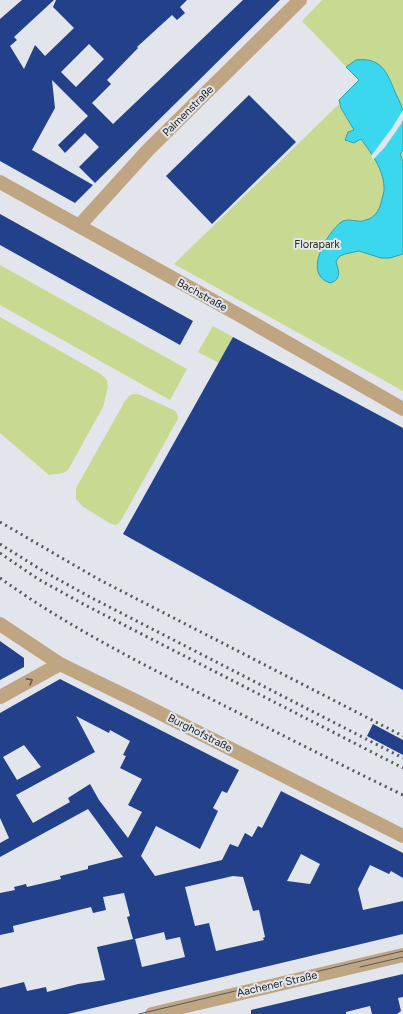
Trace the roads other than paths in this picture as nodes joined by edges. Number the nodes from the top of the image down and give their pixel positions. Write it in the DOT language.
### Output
graph roads {
  1 [pos="300,0"];
  2 [pos="0,182"];
  3 [pos="79,226"];
  4 [pos="403,409"];
  5 [pos="0,624"];
  6 [pos="60,664"];
  7 [pos="0,697"];
  8 [pos="403,836"];
  9 [pos="403,955"];
  10 [pos="152,1014"];
  1 -- 3 [label="street, Palmenstraße"];
  2 -- 3 [label="street, Bachstraße"];
  3 -- 4 [label="street, Bachstraße"];
  5 -- 6 [label="street, Burghofstraße"];
  7 -- 6 [label="street, one-way"];
  6 -- 8 [label="street, Burghofstraße"];
  9 -- 10 [label="street, Aachener Straße"];
}
